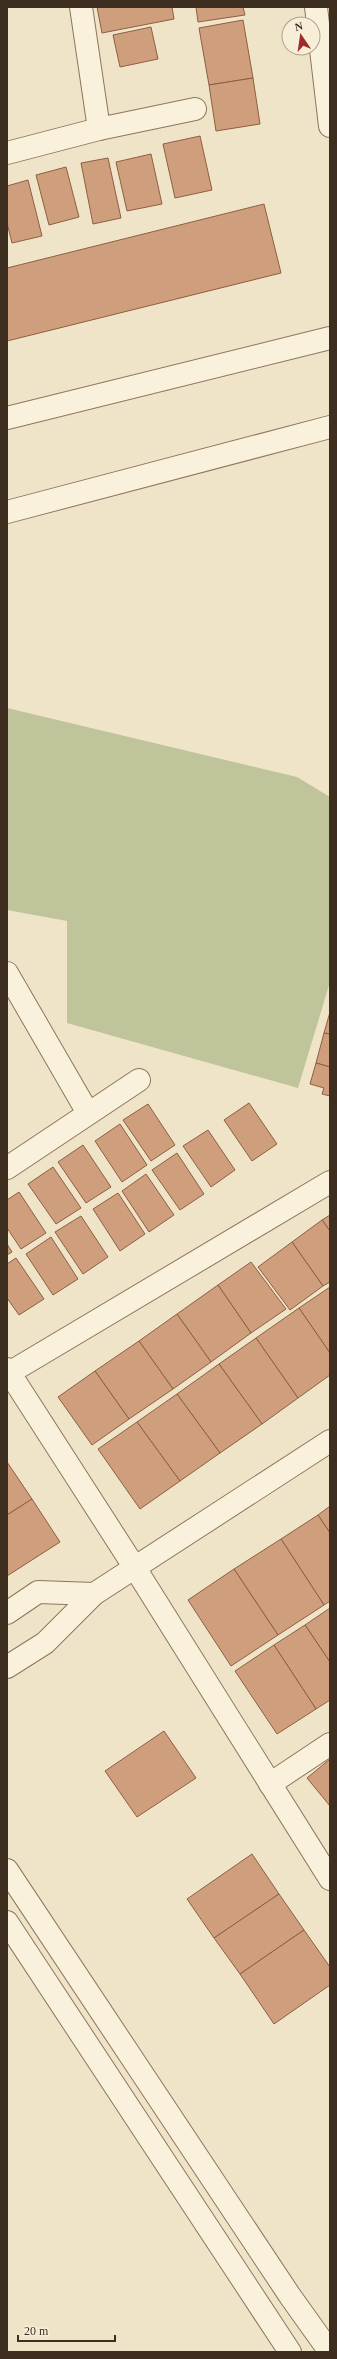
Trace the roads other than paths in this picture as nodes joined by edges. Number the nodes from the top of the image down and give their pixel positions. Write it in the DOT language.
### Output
graph roads {
  1 [pos="81,7"];
  2 [pos="316,7"];
  3 [pos="195,109"];
  4 [pos="330,126"];
  5 [pos="99,129"];
  6 [pos="7,153"];
  7 [pos="330,338"];
  8 [pos="7,418"];
  9 [pos="330,427"];
  10 [pos="7,512"];
  11 [pos="7,973"];
  12 [pos="139,1080"];
  13 [pos="88,1113"];
  14 [pos="7,1168"];
  15 [pos="330,1182"];
  16 [pos="8,1371"];
  17 [pos="330,1441"];
  18 [pos="135,1568"];
  19 [pos="94,1594"];
  20 [pos="7,1613"];
  21 [pos="7,1667"];
  22 [pos="330,1744"];
  23 [pos="270,1784"];
  24 [pos="7,1870"];
  25 [pos="330,1879"];
  26 [pos="7,1922"];
  27 [pos="290,2352"];
  28 [pos="330,2352"];
  1 -- 5 [label="street"];
  2 -- 4 [label="street"];
  3 -- 5 [label="street"];
  5 -- 6 [label="street"];
  7 -- 8 [label="street"];
  9 -- 10 [label="street"];
  11 -- 13 [label="street"];
  12 -- 13 [label="street"];
  13 -- 14 [label="street"];
  15 -- 16 [label="street"];
  16 -- 18 [label="street"];
  17 -- 18 [label="street"];
  18 -- 19 [label="street"];
  18 -- 23 [label="street"];
  19 -- 20 [label="street"];
  19 -- 21 [label="street"];
  22 -- 23 [label="street"];
  23 -- 25 [label="street"];
  24 -- 28 [label="street"];
  26 -- 27 [label="street"];
}
